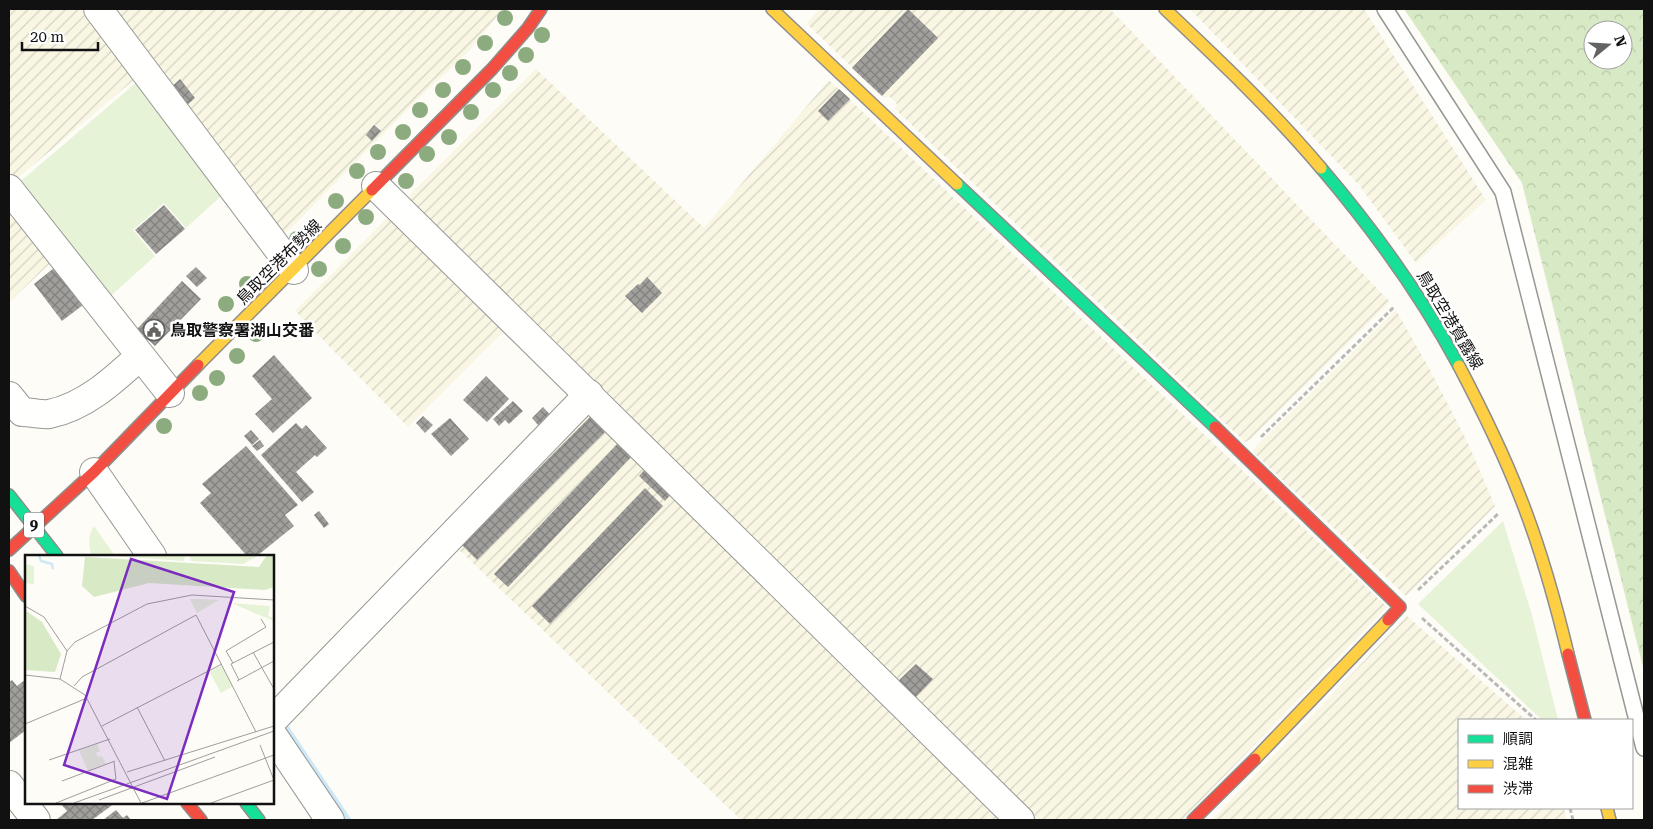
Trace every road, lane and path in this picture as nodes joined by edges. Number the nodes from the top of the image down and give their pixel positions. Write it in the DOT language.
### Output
graph roads {
  1 [pos="98,9"];
  2 [pos="541,9"];
  3 [pos="772,9"];
  4 [pos="1165,9"];
  5 [pos="1385,9"];
  6 [pos="376,186"];
  7 [pos="9,188"];
  8 [pos="294,270"];
  9 [pos="1413,289"];
  10 [pos="140,356"];
  11 [pos="170,393"];
  12 [pos="589,394"];
  13 [pos="9,396"];
  14 [pos="1243,454"];
  15 [pos="94,472"];
  16 [pos="1519,494"];
  17 [pos="9,495"];
  18 [pos="35,527"];
  19 [pos="9,550"];
  20 [pos="56,555"];
  21 [pos="151,555"];
  22 [pos="9,571"];
  23 [pos="25,595"];
  24 [pos="1402,605"];
  25 [pos="274,719"];
  26 [pos="1535,719"];
  27 [pos="1585,719"];
  28 [pos="274,737"];
  29 [pos="1644,748"];
  30 [pos="9,786"];
  31 [pos="188,804"];
  32 [pos="247,804"];
  33 [pos="36,820"];
  34 [pos="201,820"];
  35 [pos="259,820"];
  36 [pos="330,820"];
  37 [pos="1020,820"];
  38 [pos="1193,820"];
  1 -- 8 [label="street"];
  2 -- 6 [label="main road, 鳥取空港布勢線"];
  3 -- 14 [label="main road"];
  4 -- 9 [label="main road, 鳥取空港賀露線"];
  5 -- 29 [label="lane"];
  6 -- 8 [label="main road, 鳥取空港布勢線"];
  6 -- 12 [label="street"];
  7 -- 10 [label="street"];
  8 -- 11 [label="main road, 鳥取空港布勢線"];
  9 -- 14 [label="path"];
  9 -- 16 [label="main road, 鳥取空港賀露線"];
  10 -- 11 [label="street"];
  10 -- 13 [label="street"];
  11 -- 15 [label="main road, 鳥取空港布勢線"];
  12 -- 25 [label="street"];
  12 -- 37 [label="street"];
  14 -- 24 [label="main road"];
  15 -- 18 [label="main road, 鳥取空港布勢線"];
  15 -- 21 [label="street"];
  16 -- 24 [label="path"];
  16 -- 27 [label="main road, 鳥取空港賀露線"];
  17 -- 18 [label="main road, 9"];
  18 -- 19 [label="main road, 鳥取空港布勢線"];
  18 -- 20 [label="main road, 9"];
  22 -- 23 [label="main road"];
  24 -- 26 [label="path"];
  24 -- 38 [label="main road"];
  28 -- 36 [label="street"];
  30 -- 33 [label="street"];
  31 -- 34 [label="main road"];
  32 -- 35 [label="main road"];
}
